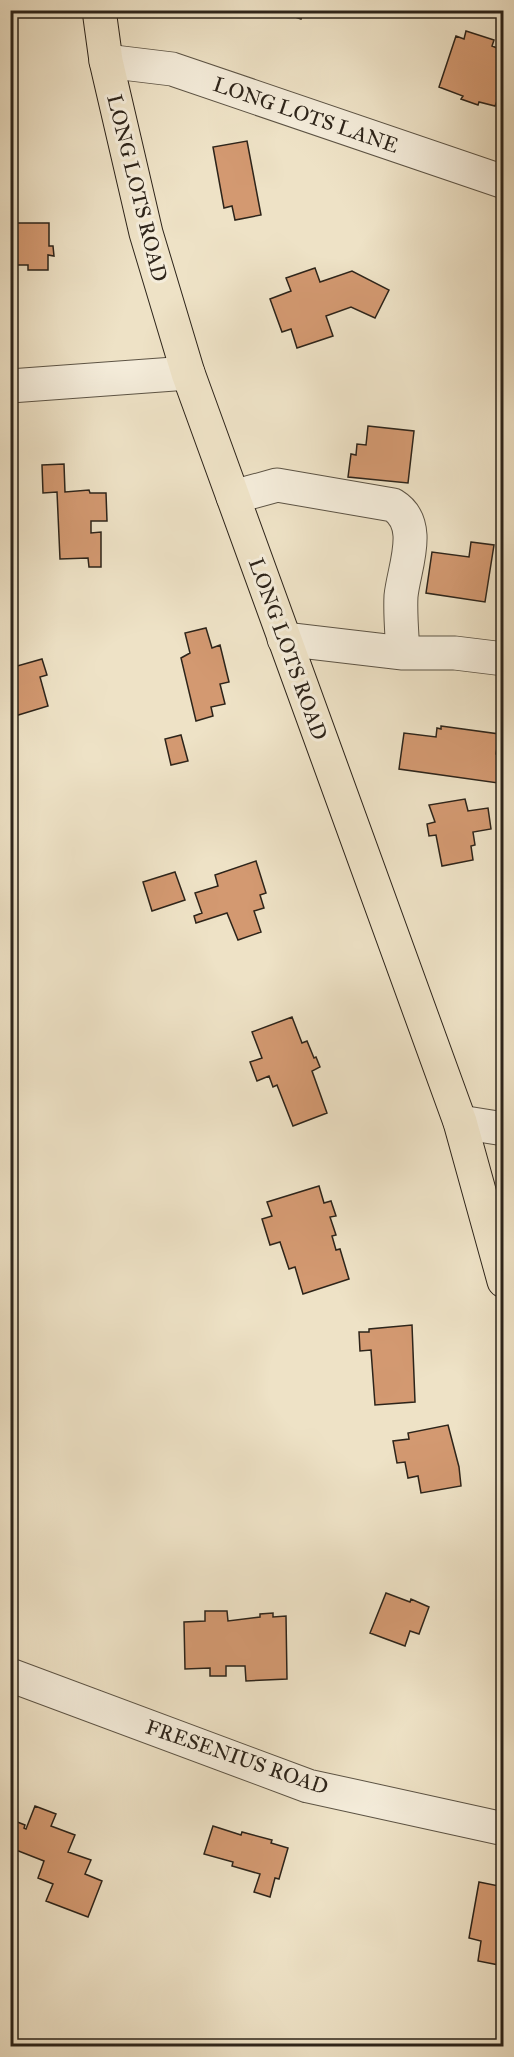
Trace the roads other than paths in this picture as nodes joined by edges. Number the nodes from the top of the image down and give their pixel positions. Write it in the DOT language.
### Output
graph roads {
  1 [pos="99,10"];
  2 [pos="106,61"];
  3 [pos="504,182"];
  4 [pos="188,373"];
  5 [pos="10,386"];
  6 [pos="233,497"];
  7 [pos="284,639"];
  8 [pos="403,653"];
  9 [pos="504,659"];
  10 [pos="460,1122"];
  11 [pos="504,1128"];
  12 [pos="504,1281"];
  13 [pos="10,1675"];
  14 [pos="504,1829"];
  1 -- 2 [label="main road, LONG LOTS ROAD"];
  2 -- 3 [label="street, LONG LOTS LANE"];
  2 -- 4 [label="main road, LONG LOTS ROAD"];
  4 -- 5 [label="street"];
  4 -- 6 [label="main road, LONG LOTS ROAD"];
  6 -- 7 [label="main road, LONG LOTS ROAD"];
  6 -- 8 [label="street"];
  7 -- 8 [label="street"];
  7 -- 10 [label="main road, LONG LOTS ROAD"];
  8 -- 9 [label="street"];
  10 -- 11 [label="street"];
  10 -- 12 [label="main road, LONG LOTS ROAD"];
  13 -- 14 [label="street, FRESENIUS ROAD"];
}
